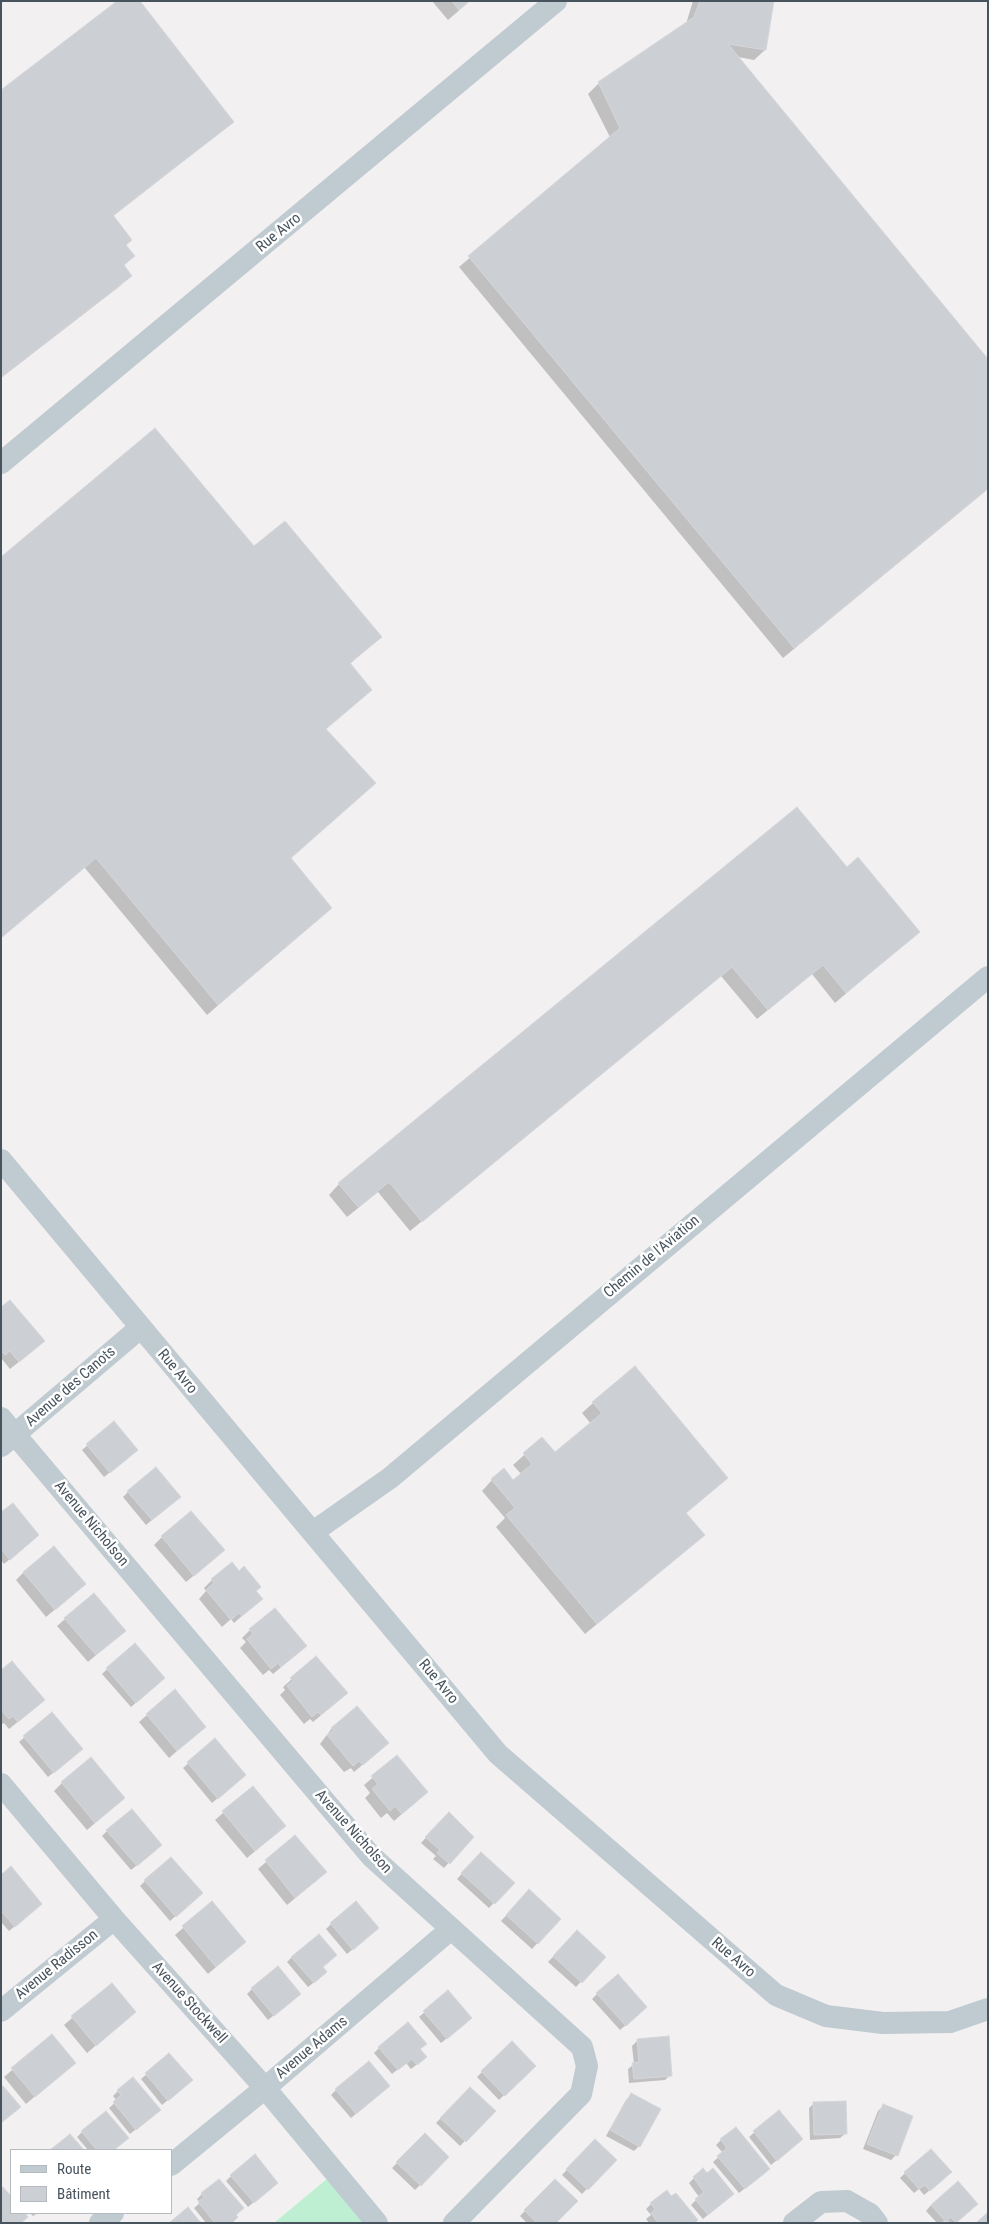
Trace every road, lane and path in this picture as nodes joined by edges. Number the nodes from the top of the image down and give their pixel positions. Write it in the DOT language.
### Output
graph roads {
  1 [pos="556,1"];
  2 [pos="1,463"];
  3 [pos="988,977"];
  4 [pos="1,1160"];
  5 [pos="140,1328"];
  6 [pos="6,1433"];
  7 [pos="313,1532"];
  8 [pos="1,1784"];
  9 [pos="114,1919"];
  10 [pos="451,1929"];
  11 [pos="988,2009"];
  12 [pos="1,2011"];
  13 [pos="265,2088"];
  14 [pos="172,2164"];
  15 [pos="112,2214"];
  16 [pos="100,2223"];
  17 [pos="377,2223"];
  18 [pos="454,2223"];
  19 [pos="794,2223"];
  20 [pos="877,2223"];
  1 -- 2 [label="street, Rue Avro"];
  3 -- 7 [label="street, Chemin de l'Aviation"];
  4 -- 5 [label="street, Rue Avro"];
  5 -- 6 [label="street, Avenue des Canots"];
  5 -- 7 [label="street, Rue Avro"];
  6 -- 10 [label="street, Avenue Nicholson"];
  7 -- 11 [label="street, Rue Avro"];
  8 -- 9 [label="street, Avenue Stockwell"];
  9 -- 12 [label="street, Avenue Radisson"];
  9 -- 13 [label="street, Avenue Stockwell"];
  10 -- 13 [label="street, Avenue Adams"];
  10 -- 18 [label="street, Avenue Nicholson"];
  13 -- 14 [label="street, Avenue Adams"];
  13 -- 17 [label="street, Avenue Stockwell"];
  15 -- 16 [label="street"];
  19 -- 20 [label="street"];
}
